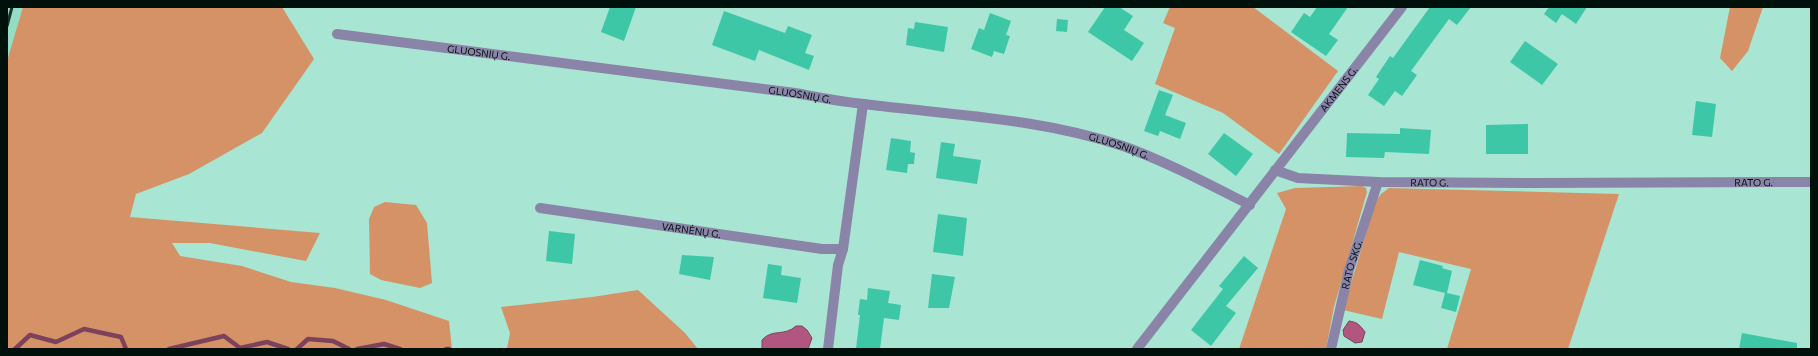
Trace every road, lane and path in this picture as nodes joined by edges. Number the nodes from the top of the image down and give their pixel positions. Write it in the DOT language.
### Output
graph roads {
  1 [pos="1402,7"];
  2 [pos="337,34"];
  3 [pos="863,104"];
  4 [pos="1275,170"];
  5 [pos="1378,182"];
  6 [pos="1811,182"];
  7 [pos="1250,205"];
  8 [pos="540,208"];
  9 [pos="843,249"];
  10 [pos="828,349"];
  11 [pos="1137,349"];
  12 [pos="1331,349"];
  1 -- 4 [label="street, AKMENS G."];
  2 -- 3 [label="street, GLUOSNIŲ G."];
  3 -- 7 [label="street, GLUOSNIŲ G."];
  3 -- 9 [label="street"];
  4 -- 5 [label="street, RATO G."];
  4 -- 7 [label="street"];
  5 -- 6 [label="street, RATO G."];
  5 -- 12 [label="street, RATO SKG."];
  7 -- 11 [label="street"];
  8 -- 9 [label="street, VARNĖNŲ G."];
  9 -- 10 [label="street"];
}
